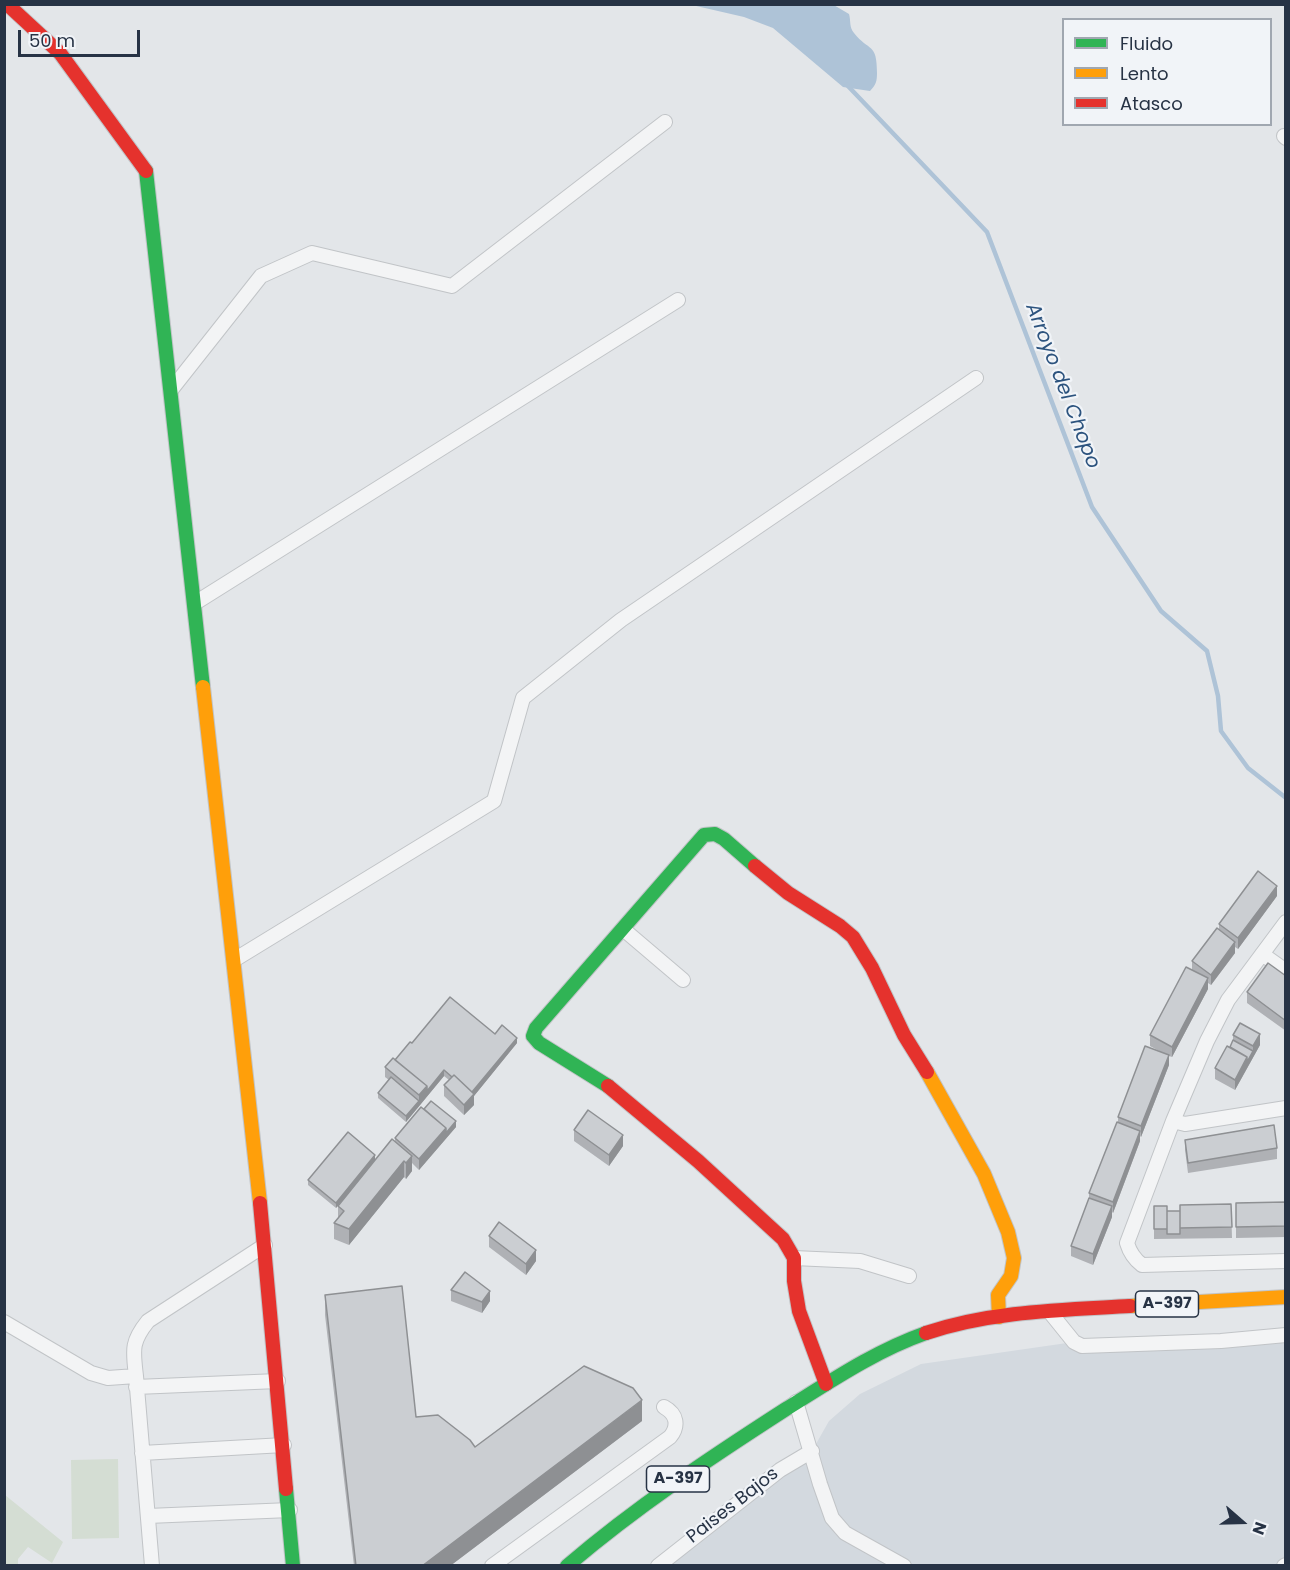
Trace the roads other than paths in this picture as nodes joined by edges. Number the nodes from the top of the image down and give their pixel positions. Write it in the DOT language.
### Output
graph roads {
  1 [pos="7,4"];
  2 [pos="665,122"];
  3 [pos="678,300"];
  4 [pos="976,378"];
  5 [pos="171,390"];
  6 [pos="195,603"];
  7 [pos="1286,922"];
  8 [pos="623,929"];
  9 [pos="1262,954"];
  10 [pos="234,960"];
  11 [pos="1286,971"];
  12 [pos="683,980"];
  13 [pos="1286,1108"];
  14 [pos="1173,1120"];
  15 [pos="265,1245"];
  16 [pos="794,1258"];
  17 [pos="1286,1261"];
  18 [pos="909,1276"];
  19 [pos="1286,1297"];
  20 [pos="1049,1311"];
  21 [pos="999,1317"];
  22 [pos="4,1322"];
  23 [pos="1286,1335"];
  24 [pos="136,1381"];
  25 [pos="278,1381"];
  26 [pos="826,1384"];
  27 [pos="796,1402"];
  28 [pos="664,1407"];
  29 [pos="284,1445"];
  30 [pos="812,1451"];
  31 [pos="142,1453"];
  32 [pos="290,1510"];
  33 [pos="148,1516"];
  34 [pos="667,1563"];
  35 [pos="152,1566"];
  36 [pos="293,1566"];
  37 [pos="492,1566"];
  38 [pos="567,1566"];
  39 [pos="904,1566"];
  1 -- 5 [label="street"];
  2 -- 5 [label="street"];
  3 -- 6 [label="street"];
  4 -- 10 [label="street"];
  5 -- 6 [label="street"];
  6 -- 10 [label="street"];
  7 -- 9 [label="street"];
  8 -- 12 [label="street"];
  8 -- 16 [label="street"];
  8 -- 21 [label="street"];
  9 -- 11 [label="street"];
  9 -- 14 [label="street"];
  10 -- 15 [label="street"];
  13 -- 14 [label="street"];
  14 -- 17 [label="street"];
  15 -- 24 [label="street"];
  15 -- 25 [label="street"];
  16 -- 18 [label="street"];
  16 -- 26 [label="street"];
  19 -- 20 [label="street, A-397"];
  20 -- 21 [label="street, A-397"];
  20 -- 23 [label="street"];
  21 -- 26 [label="street, A-397"];
  22 -- 24 [label="street"];
  24 -- 25 [label="street"];
  24 -- 31 [label="street"];
  25 -- 29 [label="street"];
  26 -- 27 [label="street, A-397"];
  27 -- 30 [label="street"];
  27 -- 38 [label="street, A-397"];
  28 -- 37 [label="street"];
  29 -- 31 [label="street"];
  29 -- 32 [label="street"];
  30 -- 34 [label="street, Paises Bajos"];
  30 -- 39 [label="street"];
  31 -- 33 [label="street"];
  32 -- 33 [label="street"];
  32 -- 36 [label="street"];
  33 -- 35 [label="street"];
}
